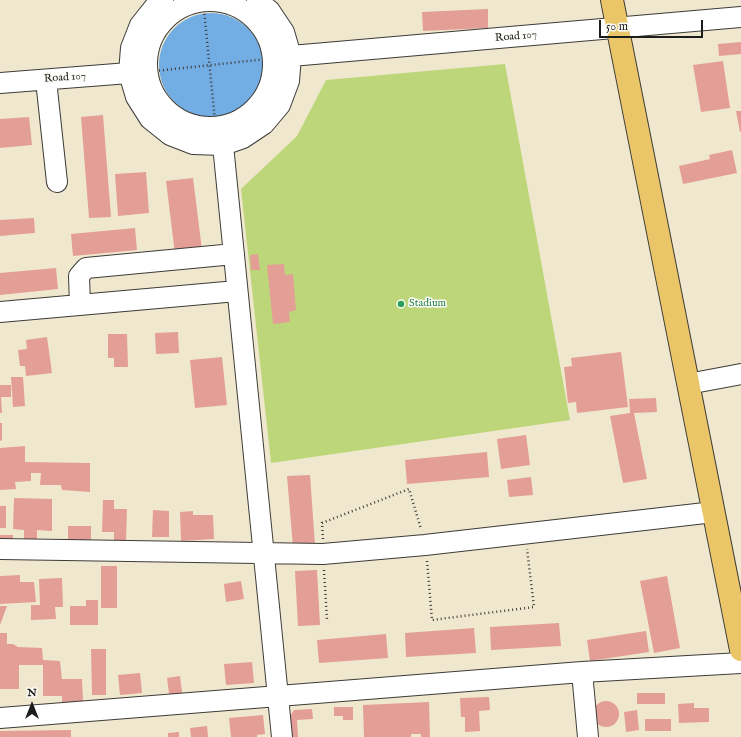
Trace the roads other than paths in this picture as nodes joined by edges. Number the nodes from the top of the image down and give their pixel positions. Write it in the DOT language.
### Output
graph roads {
  1 [pos="163,0"];
  2 [pos="612,0"];
  3 [pos="256,9"];
  4 [pos="741,17"];
  5 [pos="618,28"];
  6 [pos="290,56"];
  7 [pos="129,73"];
  8 [pos="46,80"];
  9 [pos="0,83"];
  10 [pos="223,145"];
  11 [pos="57,182"];
  12 [pos="234,254"];
  13 [pos="237,291"];
  14 [pos="80,305"];
  15 [pos="0,312"];
  16 [pos="741,374"];
  17 [pos="688,384"];
  18 [pos="714,512"];
  19 [pos="0,549"];
  20 [pos="264,555"];
  21 [pos="741,650"];
  22 [pos="741,663"];
  23 [pos="582,672"];
  24 [pos="278,697"];
  25 [pos="0,718"];
  26 [pos="282,737"];
  27 [pos="588,737"];
  1 -- 7 [label="street"];
  2 -- 5 [label="main road"];
  3 -- 3 [label="street"];
  3 -- 6 [label="street"];
  4 -- 5 [label="street, Road 107"];
  5 -- 6 [label="street, Road 107"];
  5 -- 17 [label="main road"];
  6 -- 10 [label="street"];
  7 -- 8 [label="street, Road 107"];
  7 -- 10 [label="street"];
  8 -- 9 [label="street, Road 107"];
  8 -- 11 [label="street"];
  10 -- 12 [label="street"];
  12 -- 13 [label="street"];
  12 -- 14 [label="street"];
  13 -- 14 [label="street"];
  13 -- 20 [label="street"];
  14 -- 15 [label="street"];
  16 -- 17 [label="street"];
  17 -- 18 [label="main road"];
  18 -- 20 [label="street"];
  18 -- 21 [label="main road"];
  19 -- 20 [label="street"];
  20 -- 24 [label="street"];
  22 -- 23 [label="street"];
  23 -- 24 [label="street"];
  23 -- 27 [label="street"];
  24 -- 25 [label="street"];
  24 -- 26 [label="street"];
}
